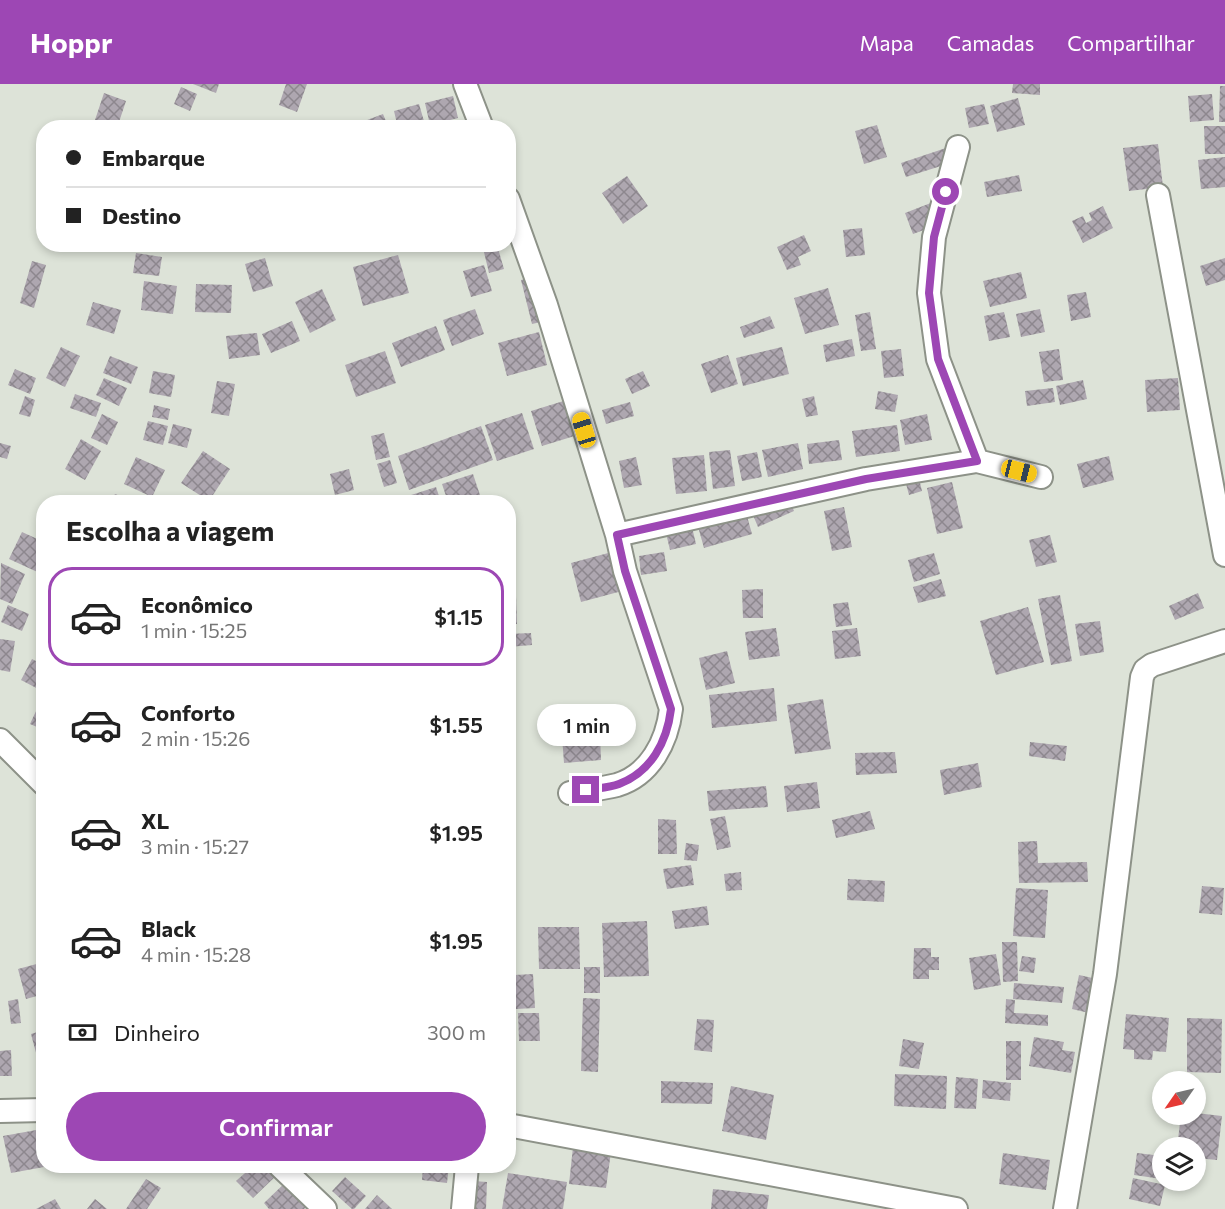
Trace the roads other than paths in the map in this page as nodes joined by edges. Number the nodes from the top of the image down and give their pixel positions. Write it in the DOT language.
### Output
graph roads {
  1 [pos="465,84"];
  2 [pos="479,120"];
  3 [pos="958,147"];
  4 [pos="1158,195"];
  5 [pos="516,221"];
  6 [pos="977,461"];
  7 [pos="1041,477"];
  8 [pos="617,535"];
  9 [pos="1225,555"];
  10 [pos="1225,641"];
  11 [pos="0,740"];
  12 [pos="36,776"];
  13 [pos="570,793"];
  14 [pos="36,1110"];
  15 [pos="0,1111"];
  16 [pos="516,1126"];
  17 [pos="287,1173"];
  18 [pos="466,1173"];
  19 [pos="325,1209"];
  20 [pos="463,1209"];
  21 [pos="956,1209"];
  22 [pos="1065,1209"];
  1 -- 2 [label="street"];
  3 -- 6 [label="street"];
  4 -- 9 [label="street"];
  5 -- 8 [label="street"];
  6 -- 7 [label="street"];
  6 -- 8 [label="street"];
  8 -- 13 [label="street"];
  10 -- 22 [label="street"];
  11 -- 12 [label="street"];
  14 -- 15 [label="street"];
  16 -- 21 [label="street"];
  17 -- 19 [label="street"];
  18 -- 20 [label="street"];
}
